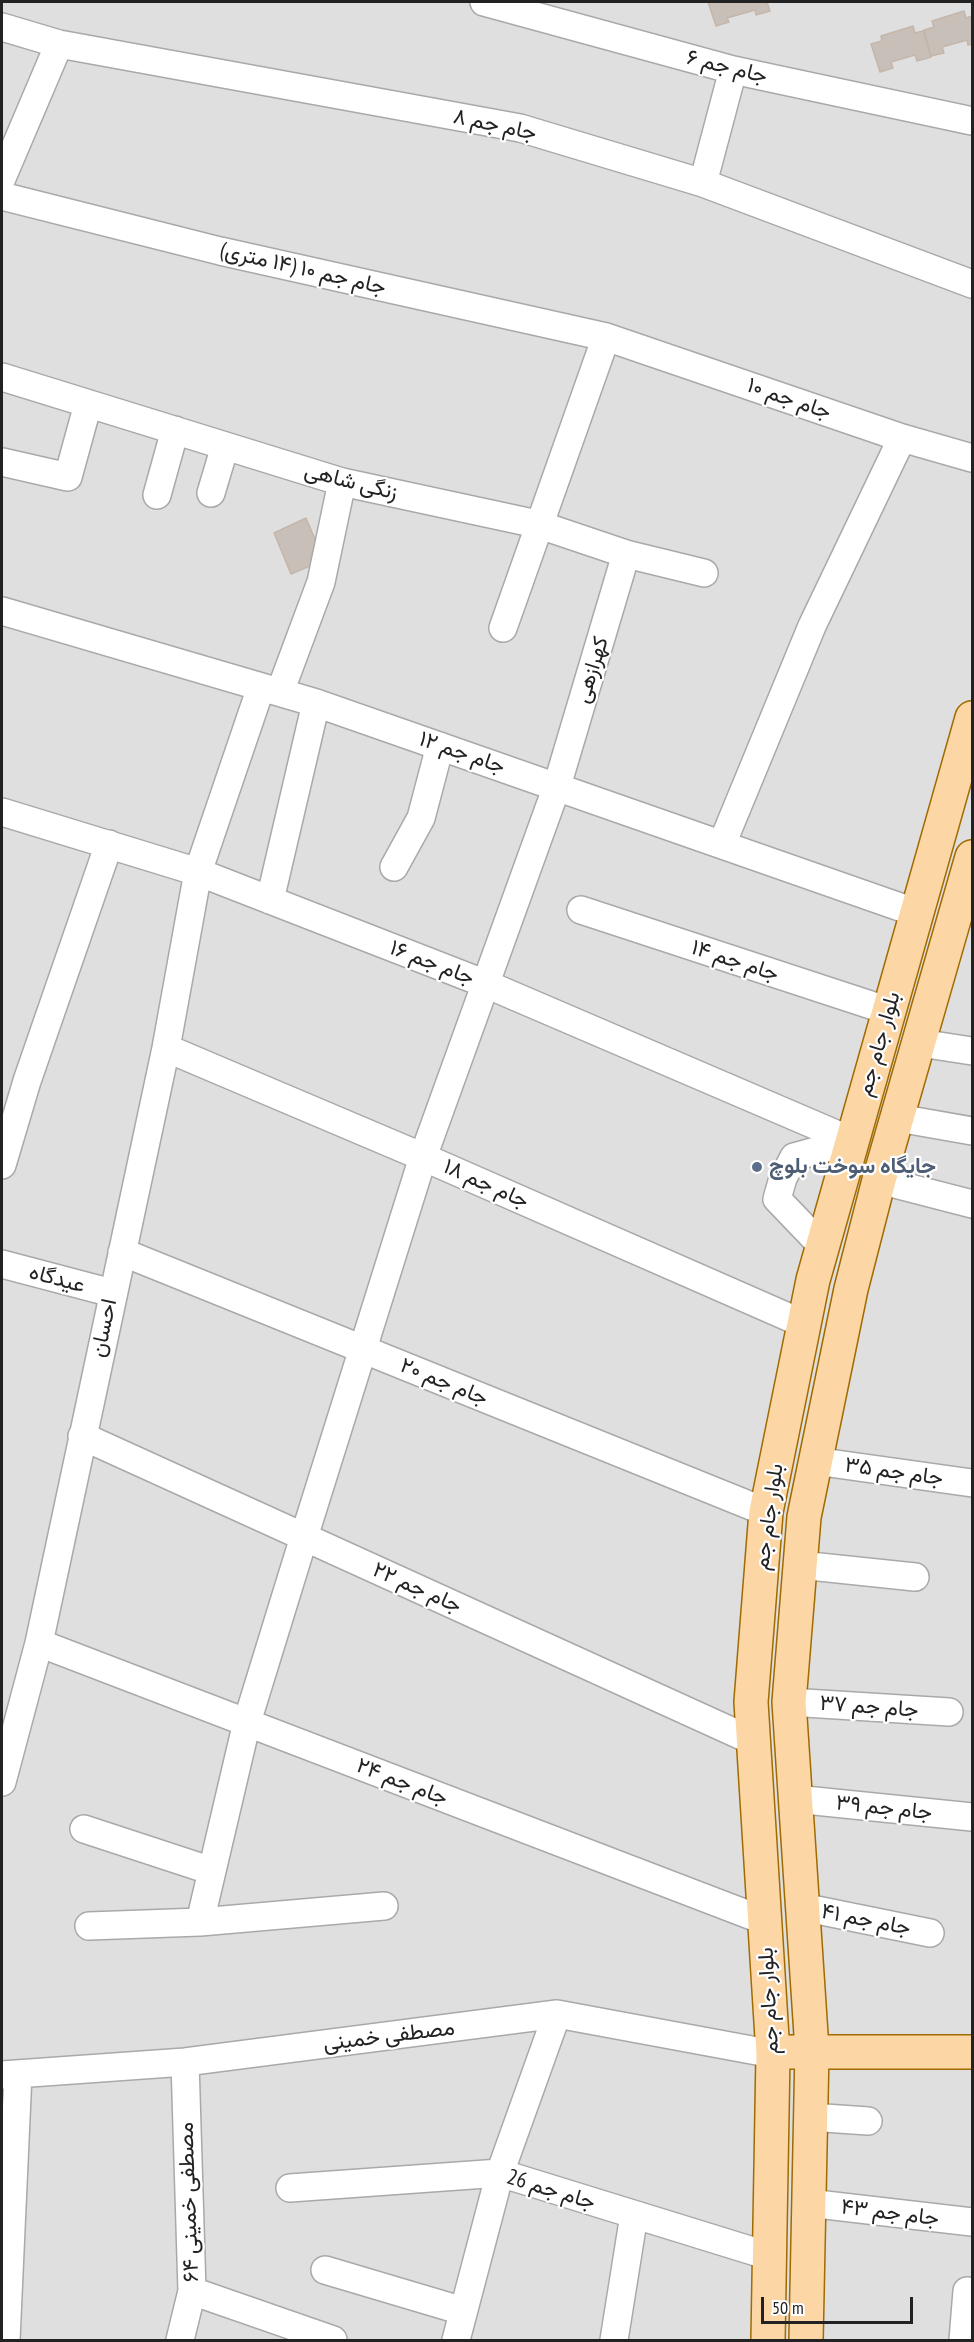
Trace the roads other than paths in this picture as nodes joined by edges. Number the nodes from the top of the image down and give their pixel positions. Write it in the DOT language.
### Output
graph roads {
  1 [pos="484,2"];
  2 [pos="2,27"];
  3 [pos="59,44"];
  4 [pos="733,70"];
  5 [pos="972,121"];
  6 [pos="2,178"];
  7 [pos="704,183"];
  8 [pos="2,196"];
  9 [pos="972,284"];
  10 [pos="606,337"];
  11 [pos="2,377"];
  12 [pos="88,404"];
  13 [pos="176,430"];
  14 [pos="902,438"];
  15 [pos="225,446"];
  16 [pos="972,458"];
  17 [pos="2,462"];
  18 [pos="342,482"];
  19 [pos="211,493"];
  20 [pos="157,495"];
  21 [pos="537,524"];
  22 [pos="627,554"];
  23 [pos="705,573"];
  24 [pos="2,611"];
  25 [pos="503,628"];
  26 [pos="270,690"];
  27 [pos="316,703"];
  28 [pos="972,718"];
  29 [pos="440,746"];
  30 [pos="556,786"];
  31 [pos="2,812"];
  32 [pos="109,844"];
  33 [pos="722,844"];
  34 [pos="972,857"];
  35 [pos="394,867"];
  36 [pos="198,872"];
  37 [pos="967,894"];
  38 [pos="270,900"];
  39 [pos="581,910"];
  40 [pos="917,913"];
  41 [pos="486,984"];
  42 [pos="889,1011"];
  43 [pos="920,1043"];
  44 [pos="166,1048"];
  45 [pos="972,1051"];
  46 [pos="898,1118"];
  47 [pos="972,1131"];
  48 [pos="852,1141"];
  49 [pos="423,1157"];
  50 [pos="2,1165"];
  51 [pos="879,1180"];
  52 [pos="972,1204"];
  53 [pos="823,1247"];
  54 [pos="122,1252"];
  55 [pos="2,1264"];
  56 [pos="112,1293"];
  57 [pos="804,1324"];
  58 [pos="363,1349"];
  59 [pos="82,1436"];
  60 [pos="815,1461"];
  61 [pos="972,1483"];
  62 [pos="766,1512"];
  63 [pos="804,1517"];
  64 [pos="304,1537"];
  65 [pos="800,1565"];
  66 [pos="915,1577"];
  67 [pos="39,1643"];
  68 [pos="789,1701"];
  69 [pos="950,1712"];
  70 [pos="247,1722"];
  71 [pos="753,1741"];
  72 [pos="6,1748"];
  73 [pos="2,1782"];
  74 [pos="795,1800"];
  75 [pos="972,1817"];
  76 [pos="84,1829"];
  77 [pos="212,1871"];
  78 [pos="384,1906"];
  79 [pos="802,1907"];
  80 [pos="765,1921"];
  81 [pos="200,1922"];
  82 [pos="89,1926"];
  83 [pos="930,1933"];
  84 [pos="557,2014"];
  85 [pos="812,2050"];
  86 [pos="972,2052"];
  87 [pos="773,2054"];
  88 [pos="185,2061"];
  89 [pos="10,2074"];
  90 [pos="810,2117"];
  91 [pos="868,2121"];
  92 [pos="500,2173"];
  93 [pos="290,2187"];
  94 [pos="808,2203"];
  95 [pos="634,2215"];
  96 [pos="972,2222"];
  97 [pos="769,2256"];
  98 [pos="325,2270"];
  99 [pos="192,2290"];
  100 [pos="967,2291"];
  101 [pos="463,2311"];
  102 [pos="6,2340"];
  103 [pos="180,2340"];
  104 [pos="333,2340"];
  105 [pos="456,2340"];
  106 [pos="614,2340"];
  107 [pos="768,2340"];
  108 [pos="806,2340"];
  109 [pos="813,2340"];
  110 [pos="963,2340"];
  1 -- 4 [label="street, جام جم ۶"];
  2 -- 3 [label="street, جام جم ۸"];
  3 -- 6 [label="street"];
  3 -- 7 [label="street, جام جم ۸"];
  4 -- 5 [label="street, جام جم ۶"];
  4 -- 7 [label="street"];
  7 -- 9 [label="street, جام جم ۸"];
  8 -- 10 [label="street, جام جم ۱۰ (۱۴ متری)"];
  10 -- 14 [label="street, جام جم ۱۰"];
  10 -- 21 [label="street"];
  11 -- 12 [label="street, زنگی شاهی"];
  12 -- 13 [label="street, زنگی شاهی"];
  12 -- 17 [label="street"];
  13 -- 15 [label="street, زنگی شاهی"];
  13 -- 20 [label="street"];
  14 -- 16 [label="street, جام جم ۱۰"];
  14 -- 33 [label="street"];
  15 -- 18 [label="street, زنگی شاهی"];
  15 -- 19 [label="street"];
  18 -- 21 [label="street, زنگی شاهی"];
  18 -- 26 [label="street, احسان"];
  21 -- 22 [label="street, زنگی شاهی"];
  21 -- 25 [label="street"];
  22 -- 23 [label="street, زنگی شاهی"];
  22 -- 30 [label="street, کهرازهی"];
  24 -- 26 [label="street, جام جم ۱۲"];
  26 -- 27 [label="street, جام جم ۱۲"];
  26 -- 36 [label="street, احسان"];
  27 -- 29 [label="street, جام جم ۱۲"];
  27 -- 38 [label="street"];
  28 -- 40 [label="main road, بلوار جام جم"];
  29 -- 30 [label="street, جام جم ۱۲"];
  29 -- 35 [label="street"];
  30 -- 33 [label="street, جام جم ۱۲"];
  30 -- 41 [label="street, کهرازهی"];
  31 -- 32 [label="street, جام جم ۱۶"];
  32 -- 36 [label="street, جام جم ۱۶"];
  32 -- 50 [label="street"];
  33 -- 40 [label="street, جام جم ۱۲"];
  34 -- 37 [label="main road, بلوار جام جم"];
  36 -- 38 [label="street, جام جم ۱۶"];
  36 -- 44 [label="street, احسان"];
  37 -- 43 [label="main road, بلوار جام جم"];
  38 -- 41 [label="street, جام جم ۱۶"];
  39 -- 42 [label="street, جام جم ۱۴"];
  40 -- 42 [label="main road, بلوار جام جم"];
  41 -- 48 [label="street, جام جم ۱۶"];
  41 -- 49 [label="street, کهرازهی"];
  42 -- 48 [label="main road, بلوار جام جم"];
  43 -- 45 [label="street"];
  43 -- 46 [label="main road, بلوار جام جم"];
  44 -- 49 [label="street, جام جم ۱۸"];
  44 -- 54 [label="street, احسان"];
  46 -- 47 [label="street"];
  46 -- 51 [label="main road, بلوار جام جم"];
  48 -- 53 [label="main road, بلوار جام جم"];
  48 -- 53 [label="street"];
  49 -- 57 [label="street, جام جم ۱۸"];
  49 -- 58 [label="street, کهرازهی"];
  51 -- 52 [label="street"];
  51 -- 60 [label="main road, بلوار جام جم"];
  53 -- 57 [label="main road, بلوار جام جم"];
  54 -- 56 [label="street, احسان"];
  54 -- 58 [label="street, جام جم ۲۰"];
  55 -- 56 [label="street, عیدگاه"];
  56 -- 59 [label="street, احسان"];
  57 -- 62 [label="main road, بلوار جام جم"];
  58 -- 62 [label="street, جام جم ۲۰"];
  58 -- 64 [label="street, کهرازهی"];
  59 -- 64 [label="street, جام جم ۲۲"];
  59 -- 67 [label="street, احسان"];
  60 -- 61 [label="street, جام جم ۳۵"];
  60 -- 63 [label="main road, بلوار جام جم"];
  62 -- 63 [label="main road"];
  62 -- 71 [label="main road, بلوار جام جم"];
  63 -- 65 [label="main road, بلوار جام جم"];
  64 -- 70 [label="street, کهرازهی"];
  64 -- 71 [label="street, جام جم ۲۲"];
  65 -- 66 [label="street"];
  65 -- 68 [label="main road, بلوار جام جم"];
  67 -- 70 [label="street, جام جم ۲۴"];
  67 -- 72 [label="street, احسان"];
  68 -- 69 [label="street, جام جم ۳۷"];
  68 -- 74 [label="main road, بلوار جام جم"];
  70 -- 77 [label="street, کهرازهی"];
  70 -- 80 [label="street, جام جم ۲۴"];
  71 -- 80 [label="main road, بلوار جام جم"];
  72 -- 73 [label="street, احسان"];
  74 -- 75 [label="street, جام جم ۳۹"];
  74 -- 79 [label="main road, بلوار جام جم"];
  76 -- 77 [label="street"];
  77 -- 81 [label="street, کهرازهی"];
  78 -- 81 [label="street"];
  79 -- 83 [label="street, جام جم ۴۱"];
  79 -- 85 [label="main road, بلوار جام جم"];
  80 -- 87 [label="main road, بلوار جام جم"];
  81 -- 82 [label="street"];
  84 -- 87 [label="street, مصطفی خمینی"];
  84 -- 88 [label="street, مصطفی خمینی"];
  84 -- 92 [label="street"];
  85 -- 86 [label="main road"];
  85 -- 87 [label="main road"];
  85 -- 90 [label="main road, بلوار جام جم"];
  87 -- 97 [label="main road, بلوار جام جم"];
  88 -- 89 [label="street, مصطفی خمینی"];
  88 -- 99 [label="street, مصطفی خمینی ۶۴"];
  89 -- 102 [label="street"];
  90 -- 91 [label="street"];
  90 -- 94 [label="main road, بلوار جام جم"];
  92 -- 93 [label="street, جام جم 26"];
  92 -- 95 [label="street, جام جم 26"];
  92 -- 101 [label="street"];
  94 -- 96 [label="street, جام جم ۴۳"];
  94 -- 108 [label="main road, بلوار جام جم"];
  95 -- 97 [label="street, جام جم 26"];
  95 -- 106 [label="street"];
  97 -- 107 [label="main road, بلوار جام جم"];
  98 -- 101 [label="street"];
  99 -- 103 [label="street, مصطفی خمینی ۶۴"];
  99 -- 104 [label="street"];
  100 -- 110 [label="street"];
  101 -- 105 [label="street"];
  108 -- 109 [label="street"];
}
